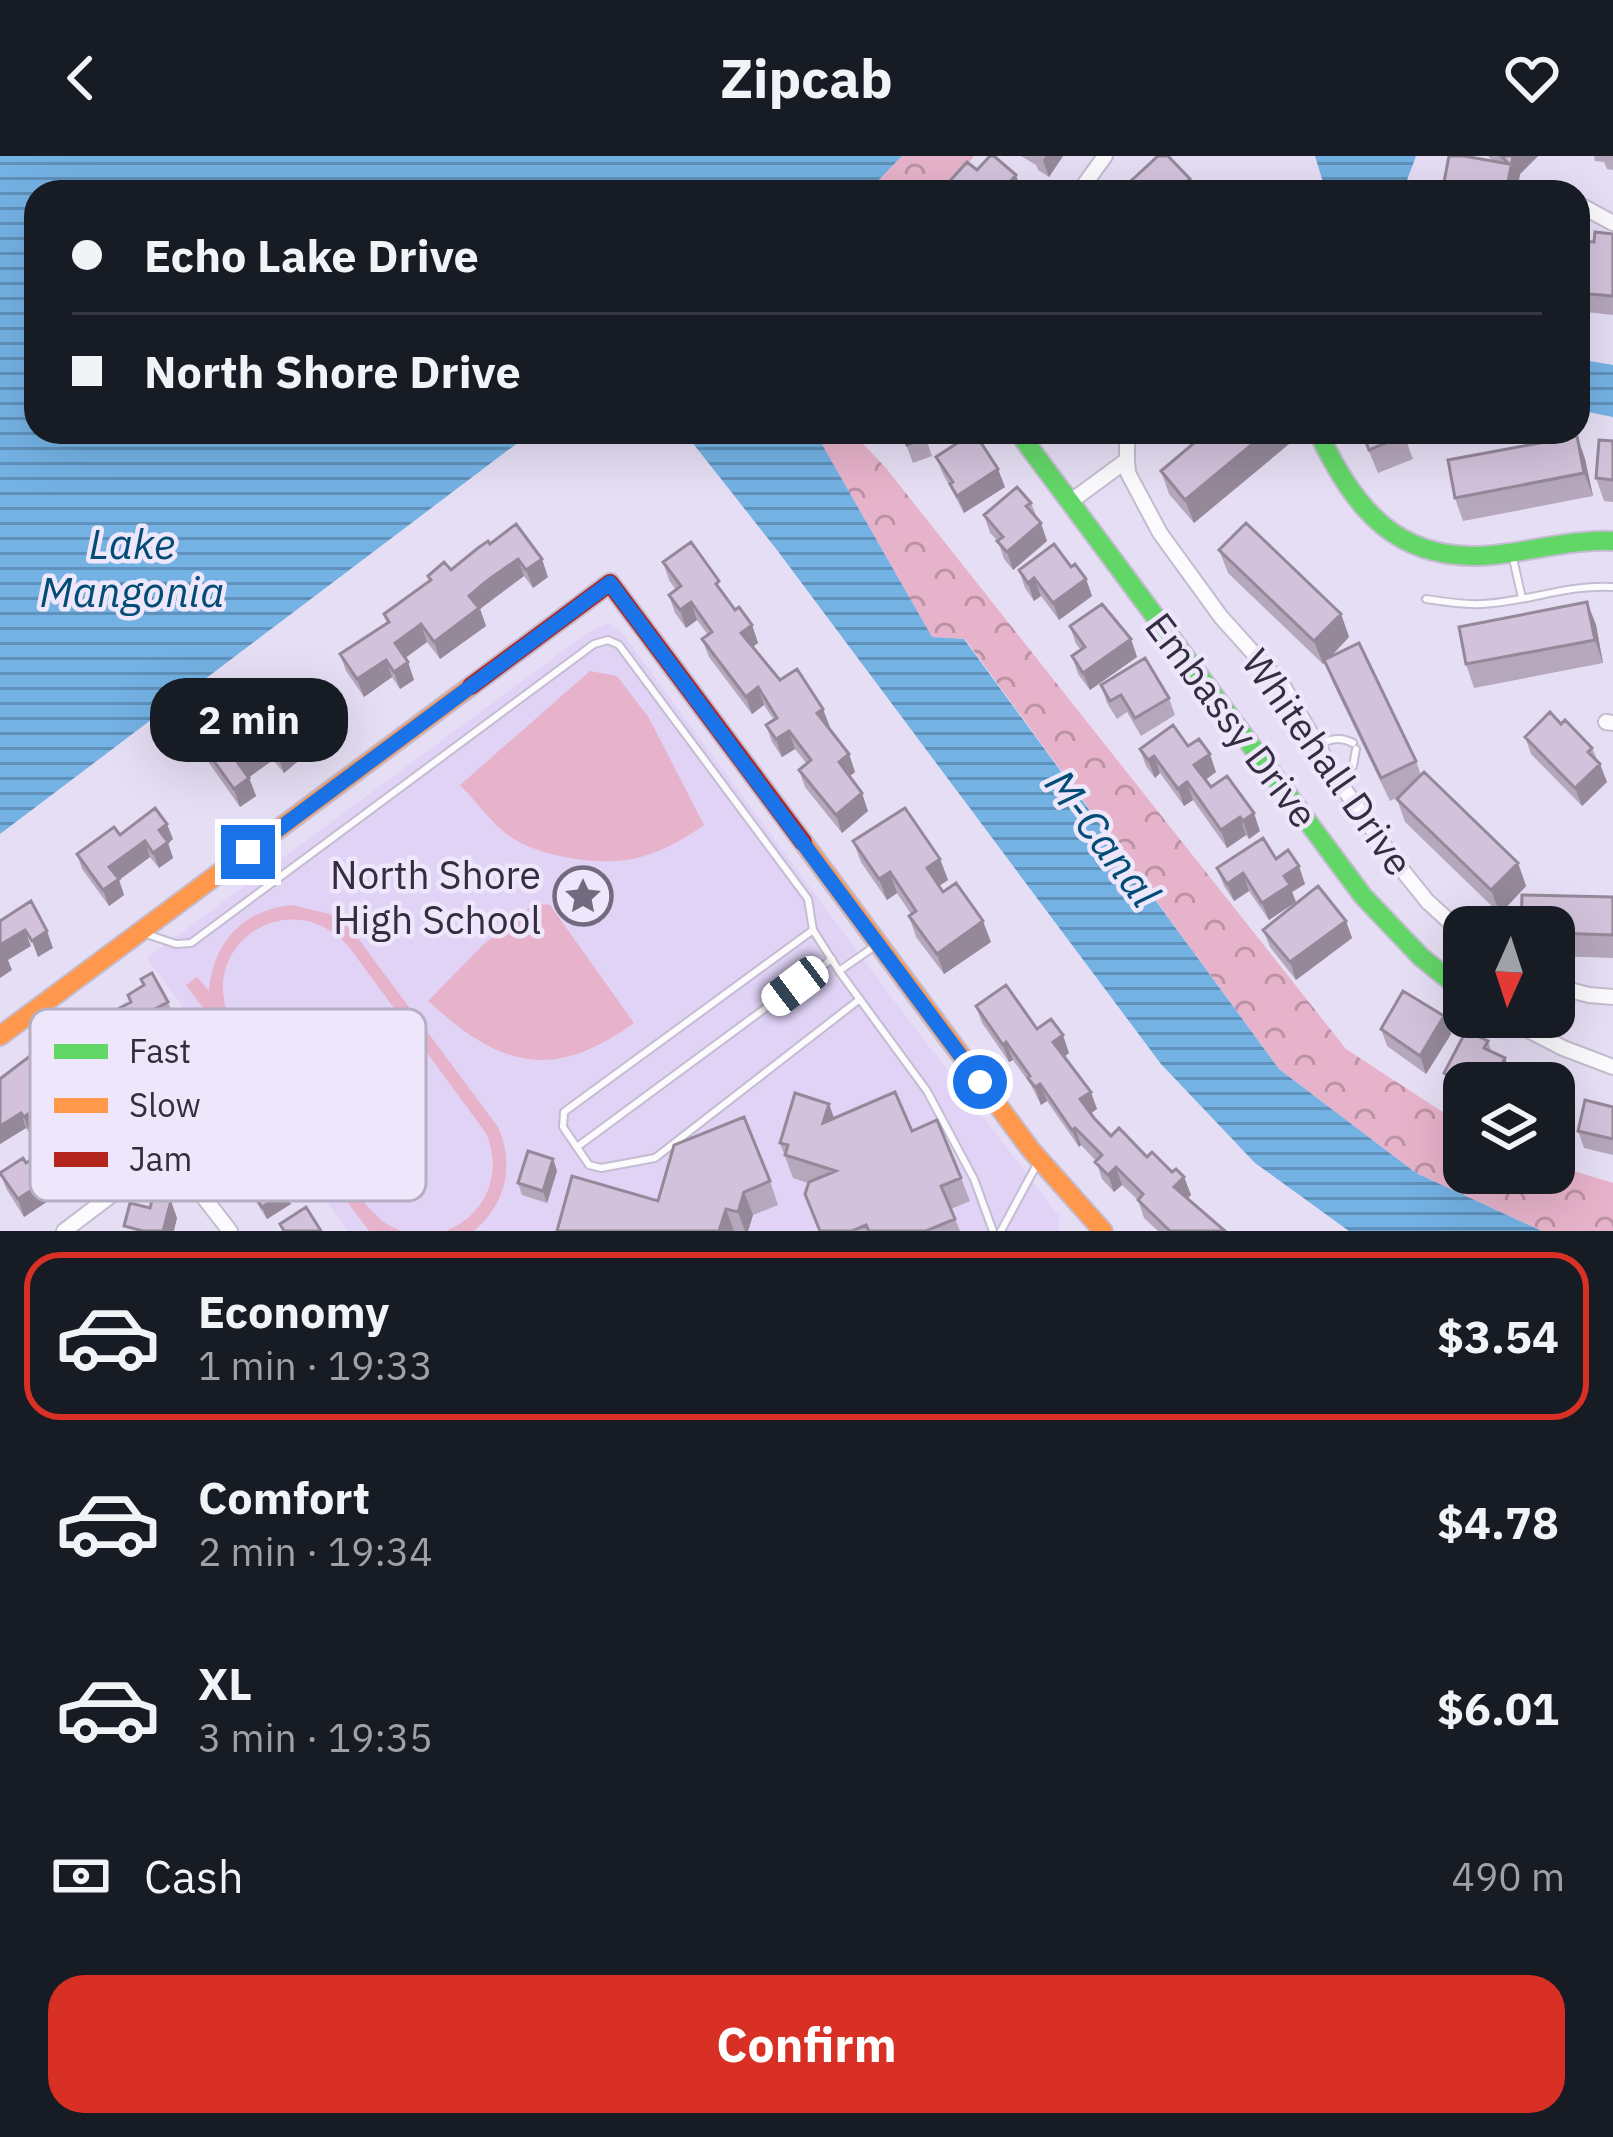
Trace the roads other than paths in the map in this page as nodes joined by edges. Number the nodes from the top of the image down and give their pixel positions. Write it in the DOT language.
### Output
graph roads {
  1 [pos="1027,444"];
  2 [pos="1127,444"];
  3 [pos="1324,444"];
  4 [pos="1127,460"];
  5 [pos="1070,502"];
  6 [pos="1613,541"];
  7 [pos="1511,551"];
  8 [pos="1613,587"];
  9 [pos="1426,598"];
  10 [pos="1522,598"];
  11 [pos="1317,746"];
  12 [pos="1337,779"];
  13 [pos="1443,916"];
  14 [pos="813,930"];
  15 [pos="139,932"];
  16 [pos="878,944"];
  17 [pos="832,959"];
  18 [pos="839,971"];
  19 [pos="1443,975"];
  20 [pos="1575,991"];
  21 [pos="1613,997"];
  22 [pos="860,999"];
  23 [pos="36,1009"];
  24 [pos="30,1014"];
  25 [pos="0,1036"];
  26 [pos="1544,1038"];
  27 [pos="1613,1067"];
  28 [pos="577,1147"];
  29 [pos="1039,1160"];
  30 [pos="104,1201"];
  31 [pos="207,1201"];
  32 [pos="1095,1228"];
  33 [pos="64,1231"];
  34 [pos="230,1231"];
  35 [pos="997,1231"];
  1 -- 5 [label="street, Embassy Drive"];
  2 -- 4 [label="street, Whitehall Drive"];
  3 -- 7 [label="street"];
  4 -- 5 [label="street"];
  4 -- 11 [label="street, Whitehall Drive"];
  5 -- 19 [label="street, Embassy Drive"];
  6 -- 7 [label="street"];
  7 -- 10 [label="lane"];
  8 -- 10 [label="lane"];
  9 -- 10 [label="lane"];
  11 -- 12 [label="street, Whitehall Drive"];
  11 -- 12 [label="lane"];
  12 -- 13 [label="street, Whitehall Drive"];
  14 -- 15 [label="lane"];
  14 -- 17 [label="lane"];
  14 -- 28 [label="lane"];
  15 -- 16 [label="street"];
  15 -- 23 [label="street"];
  16 -- 18 [label="lane"];
  16 -- 29 [label="street"];
  17 -- 18 [label="lane"];
  17 -- 28 [label="lane"];
  18 -- 22 [label="lane"];
  20 -- 21 [label="street"];
  22 -- 28 [label="lane"];
  22 -- 35 [label="lane"];
  24 -- 25 [label="street"];
  26 -- 27 [label="street"];
  29 -- 32 [label="street"];
  29 -- 35 [label="lane"];
  30 -- 33 [label="street"];
  31 -- 34 [label="street"];
}
